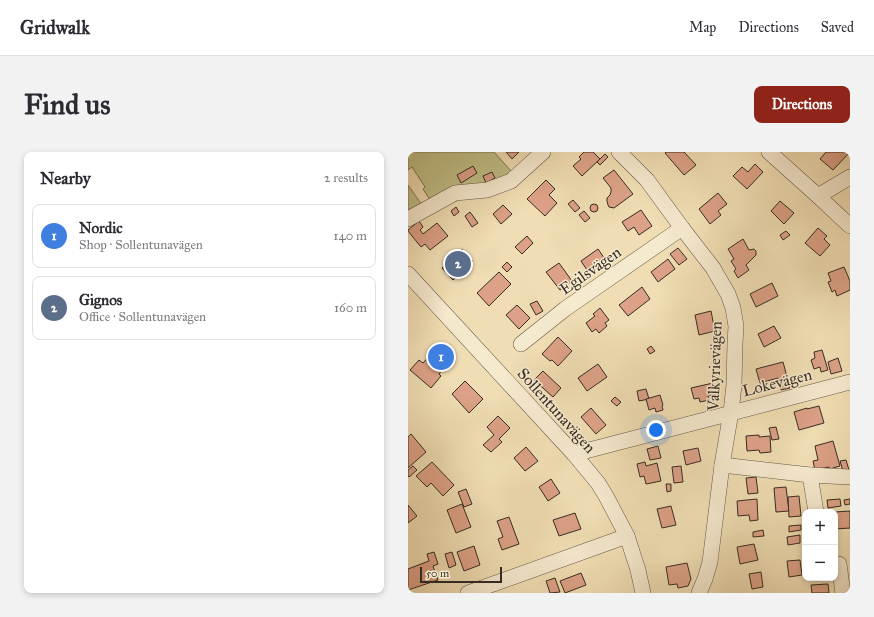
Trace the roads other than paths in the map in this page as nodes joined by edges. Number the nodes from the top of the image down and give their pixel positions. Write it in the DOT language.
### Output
graph roads {
  1 [pos="543,152"];
  2 [pos="619,152"];
  3 [pos="769,152"];
  4 [pos="850,178"];
  5 [pos="818,196"];
  6 [pos="408,218"];
  7 [pos="850,226"];
  8 [pos="682,228"];
  9 [pos="408,274"];
  10 [pos="521,344"];
  11 [pos="850,382"];
  12 [pos="732,412"];
  13 [pos="574,454"];
  14 [pos="722,465"];
  15 [pos="810,475"];
  16 [pos="850,478"];
  17 [pos="816,509"];
  18 [pos="627,536"];
  19 [pos="841,563"];
  20 [pos="468,593"];
  21 [pos="643,593"];
  22 [pos="699,593"];
  23 [pos="843,593"];
  1 -- 6 [label="street"];
  2 -- 8 [label="street, Valkyrievägen"];
  3 -- 5 [label="street"];
  4 -- 5 [label="street"];
  5 -- 7 [label="street"];
  8 -- 10 [label="street, Egilsvägen"];
  8 -- 12 [label="street, Valkyrievägen"];
  9 -- 13 [label="street, Sollentunavägen"];
  11 -- 12 [label="street, Lokevägen"];
  12 -- 13 [label="street, Lokevägen"];
  12 -- 14 [label="street, Valkyrievägen"];
  13 -- 18 [label="street, Sollentunavägen"];
  14 -- 15 [label="street"];
  14 -- 22 [label="street, Valkyrievägen"];
  15 -- 16 [label="street"];
  15 -- 17 [label="street"];
  18 -- 20 [label="street"];
  18 -- 21 [label="street, Sollentunavägen"];
  19 -- 23 [label="street"];
}
